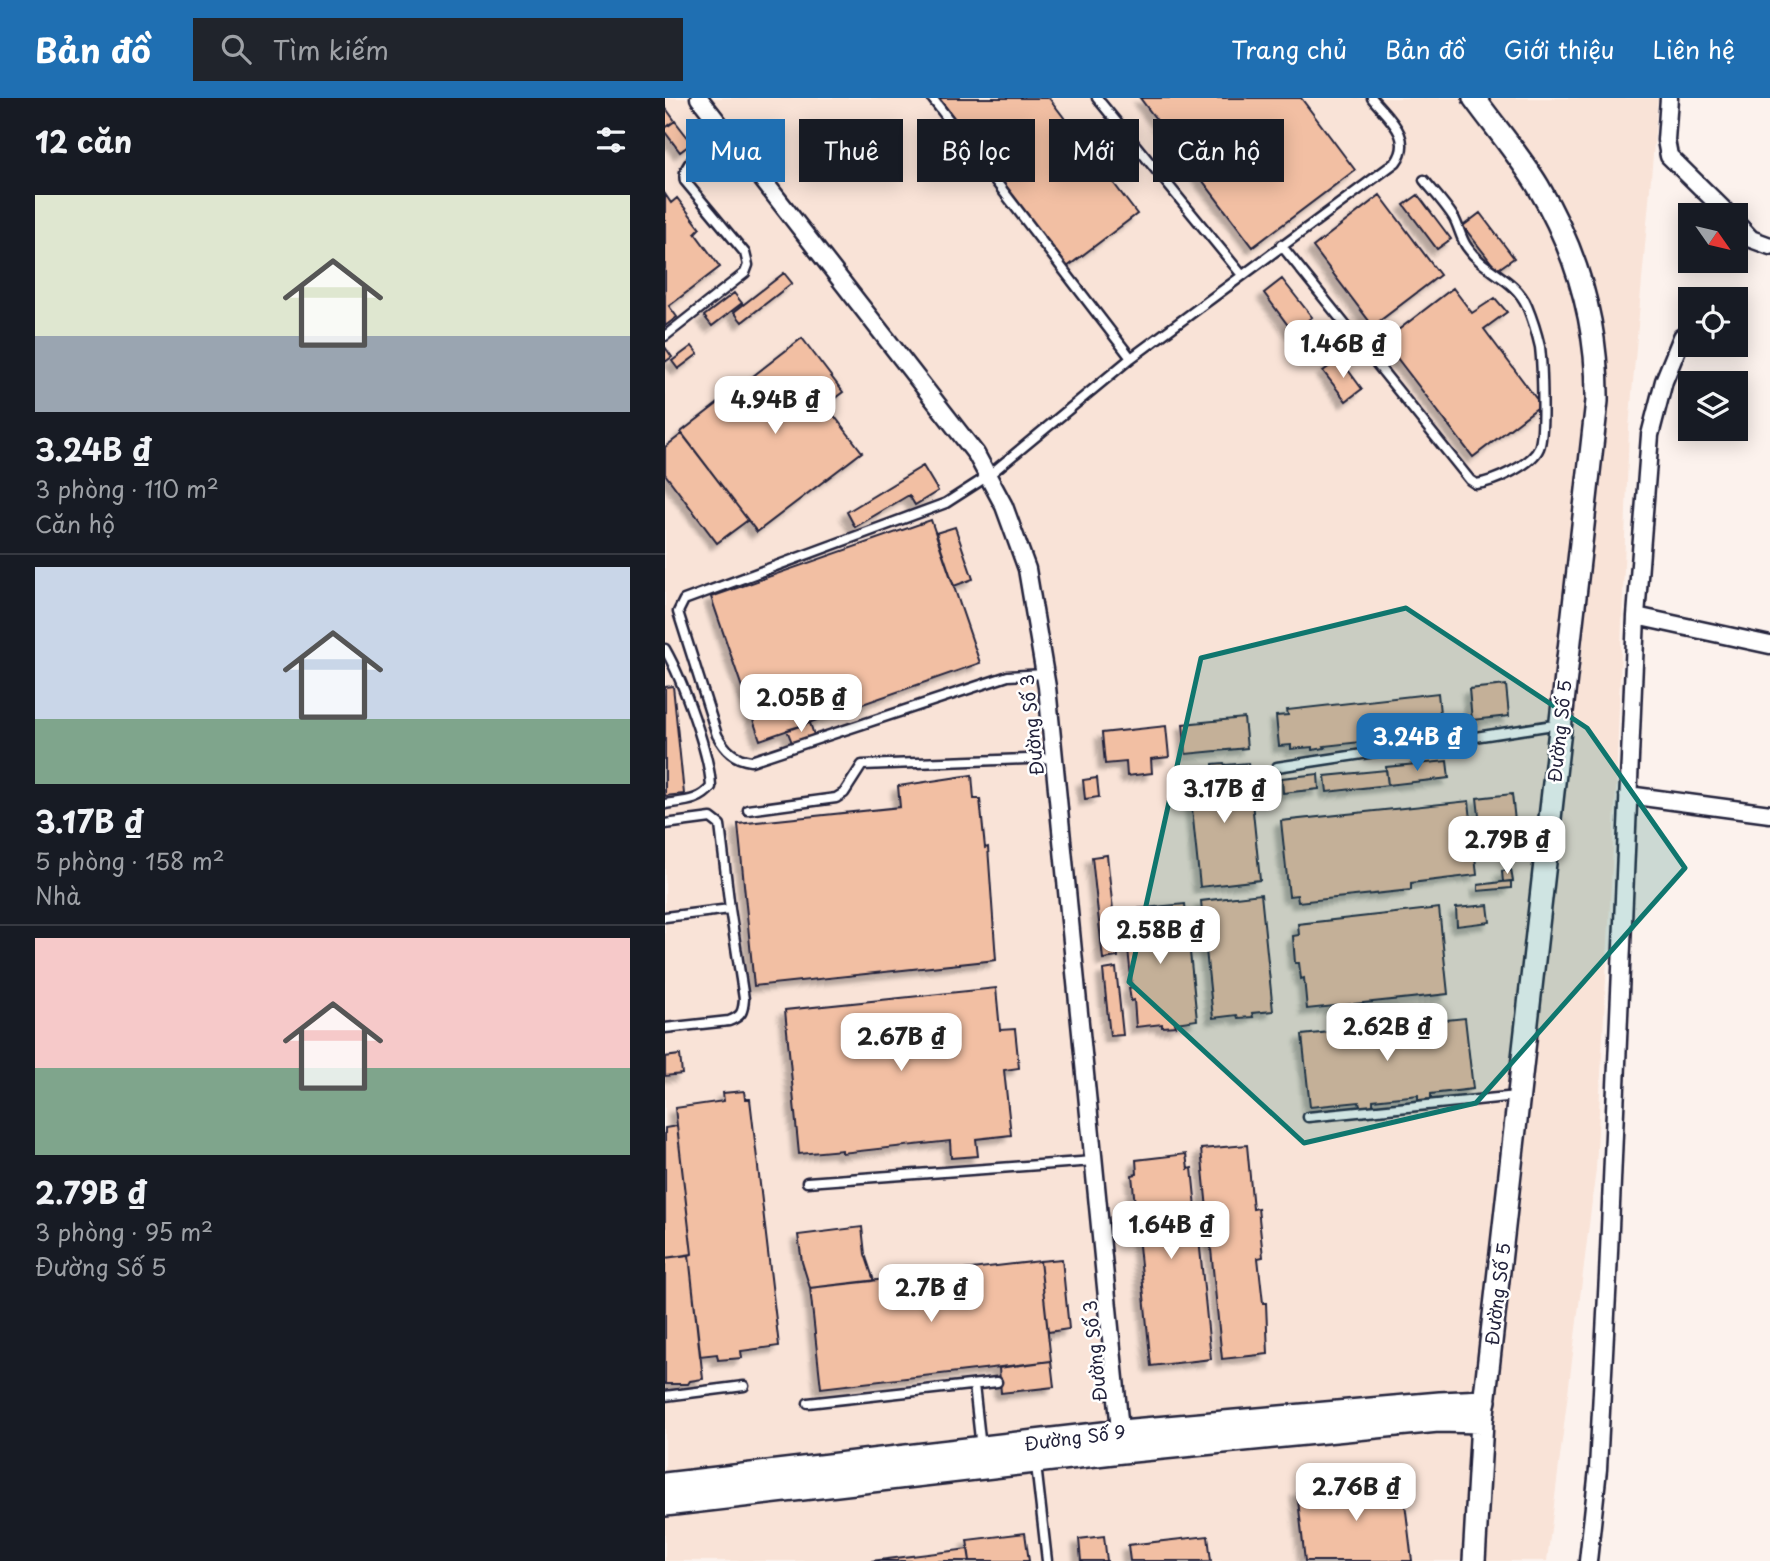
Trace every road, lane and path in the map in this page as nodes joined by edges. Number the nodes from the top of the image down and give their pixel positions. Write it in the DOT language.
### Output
graph roads {
  1 [pos="699,98"];
  2 [pos="932,98"];
  3 [pos="1097,98"];
  4 [pos="1372,98"];
  5 [pos="1474,98"];
  6 [pos="1669,98"];
  7 [pos="715,119"];
  8 [pos="686,166"];
  9 [pos="1424,180"];
  10 [pos="764,182"];
  11 [pos="1717,203"];
  12 [pos="1748,236"];
  13 [pos="1281,245"];
  14 [pos="1770,246"];
  15 [pos="1242,275"];
  16 [pos="665,336"];
  17 [pos="1678,347"];
  18 [pos="1131,358"];
  19 [pos="988,476"];
  20 [pos="1636,616"];
  21 [pos="1770,645"];
  22 [pos="666,654"];
  23 [pos="1045,674"];
  24 [pos="1560,724"];
  25 [pos="1054,758"];
  26 [pos="1277,767"];
  27 [pos="1628,795"];
  28 [pos="665,804"];
  29 [pos="748,810"];
  30 [pos="1770,814"];
  31 [pos="665,824"];
  32 [pos="730,909"];
  33 [pos="665,917"];
  34 [pos="665,1028"];
  35 [pos="1520,1095"];
  36 [pos="1308,1117"];
  37 [pos="1094,1161"];
  38 [pos="807,1182"];
  39 [pos="997,1382"];
  40 [pos="974,1385"];
  41 [pos="744,1386"];
  42 [pos="665,1395"];
  43 [pos="808,1403"];
  44 [pos="1484,1411"];
  45 [pos="1122,1442"];
  46 [pos="981,1448"];
  47 [pos="1035,1462"];
  48 [pos="665,1484"];
  49 [pos="665,1505"];
  50 [pos="1047,1561"];
  51 [pos="1474,1561"];
  52 [pos="1588,1561"];
  1 -- 7 [label="street, Đường Số 3"];
  2 -- 18 [label="lane"];
  3 -- 15 [label="lane"];
  4 -- 13 [label="lane"];
  5 -- 24 [label="street, Đường Số 5"];
  6 -- 11 [label="street"];
  8 -- 16 [label="lane"];
  9 -- 13 [label="lane"];
  10 -- 19 [label="street, Đường Số 3"];
  12 -- 14 [label="street"];
  13 -- 15 [label="lane"];
  15 -- 18 [label="lane"];
  17 -- 20 [label="street"];
  18 -- 19 [label="lane"];
  19 -- 23 [label="street, Đường Số 3"];
  19 -- 23 [label="lane"];
  20 -- 21 [label="street"];
  20 -- 27 [label="street"];
  22 -- 28 [label="lane"];
  23 -- 25 [label="street, Đường Số 3"];
  24 -- 26 [label="lane"];
  24 -- 35 [label="street, Đường Số 5"];
  25 -- 29 [label="lane"];
  25 -- 37 [label="street, Đường Số 3"];
  27 -- 30 [label="street"];
  27 -- 52 [label="street"];
  31 -- 32 [label="lane"];
  32 -- 33 [label="lane"];
  32 -- 34 [label="lane"];
  35 -- 36 [label="lane"];
  35 -- 44 [label="street, Đường Số 5"];
  37 -- 38 [label="lane"];
  37 -- 45 [label="street, Đường Số 3"];
  39 -- 40 [label="lane"];
  40 -- 43 [label="lane"];
  40 -- 46 [label="lane"];
  41 -- 42 [label="lane"];
  44 -- 45 [label="street, Đường Số 9"];
  44 -- 51 [label="street, Đường Số 5"];
  45 -- 46 [label="street, Đường Số 9"];
  45 -- 47 [label="street, Đường Số 9"];
  46 -- 48 [label="street, Đường Số 9"];
  47 -- 49 [label="street, Đường Số 9"];
  47 -- 50 [label="lane"];
}
